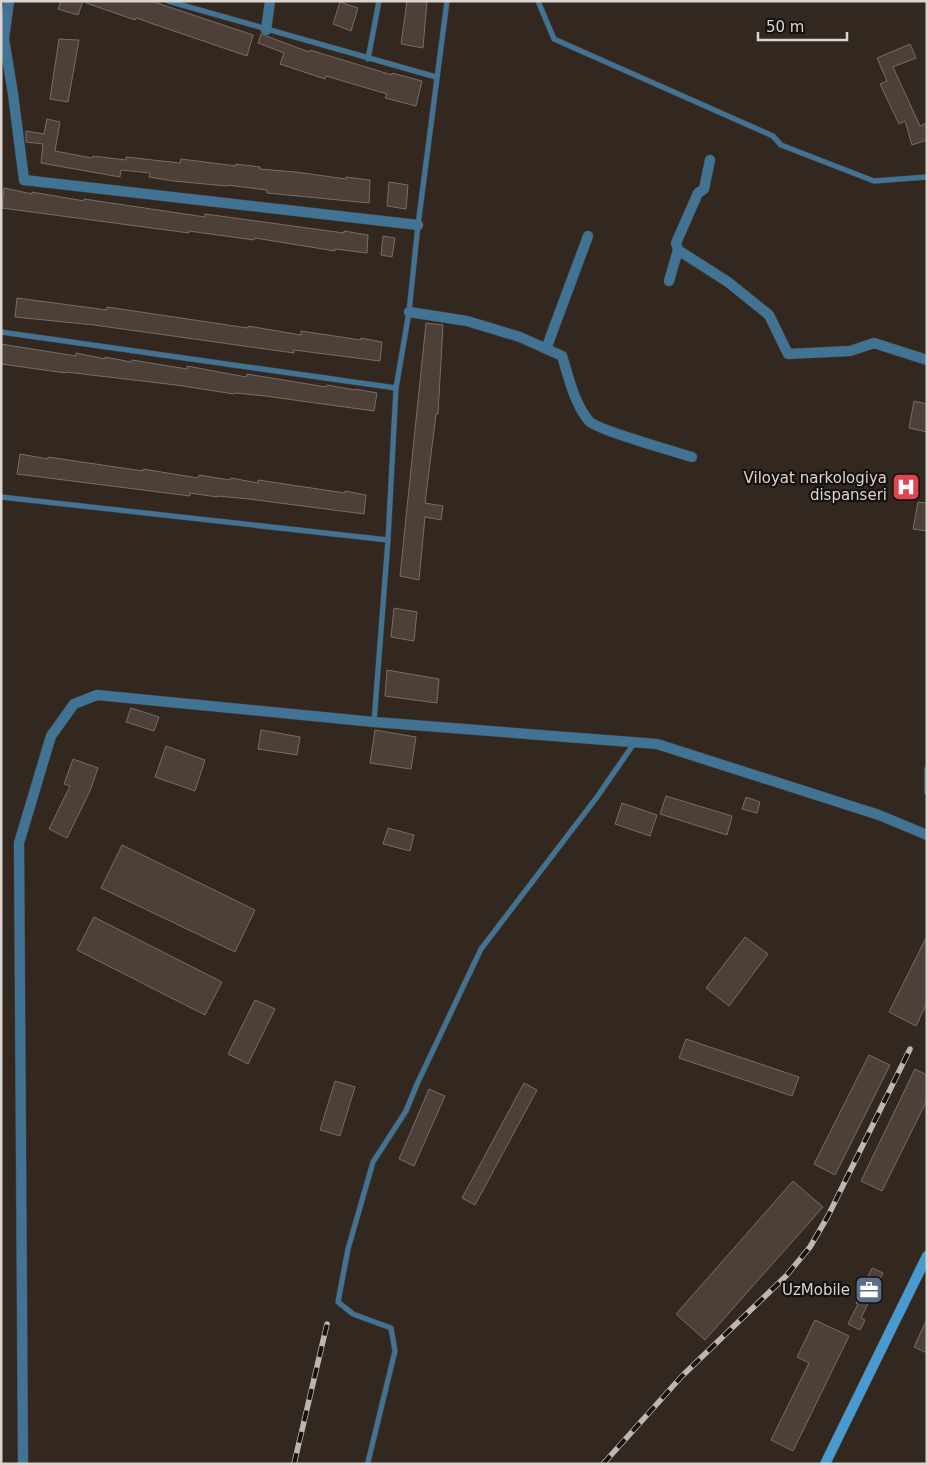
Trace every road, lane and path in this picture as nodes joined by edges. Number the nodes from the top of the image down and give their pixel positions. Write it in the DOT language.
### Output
graph roads {
  1 [pos="10,1"];
  2 [pos="168,1"];
  3 [pos="270,1"];
  4 [pos="379,1"];
  5 [pos="447,1"];
  6 [pos="538,1"];
  7 [pos="266,30"];
  8 [pos="368,59"];
  9 [pos="436,77"];
  10 [pos="710,160"];
  11 [pos="927,177"];
  12 [pos="418,225"];
  13 [pos="588,236"];
  14 [pos="678,250"];
  15 [pos="669,281"];
  16 [pos="410,312"];
  17 [pos="1,332"];
  18 [pos="546,349"];
  19 [pos="927,360"];
  20 [pos="396,388"];
  21 [pos="692,457"];
  22 [pos="1,497"];
  23 [pos="388,540"];
  24 [pos="374,722"];
  25 [pos="635,741"];
  26 [pos="927,769"];
  27 [pos="927,792"];
  28 [pos="927,835"];
  29 [pos="927,1256"];
  30 [pos="368,1462"];
  31 [pos="23,1464"];
  32 [pos="825,1464"];
  1 -- 12 [label="street"];
  2 -- 7 [label="lane"];
  3 -- 7 [label="street"];
  4 -- 8 [label="lane"];
  5 -- 9 [label="lane"];
  6 -- 11 [label="lane"];
  7 -- 8 [label="lane"];
  8 -- 9 [label="lane"];
  9 -- 12 [label="lane"];
  10 -- 14 [label="street"];
  12 -- 16 [label="lane"];
  13 -- 18 [label="street"];
  14 -- 15 [label="street"];
  14 -- 19 [label="street"];
  16 -- 18 [label="street"];
  16 -- 20 [label="lane"];
  17 -- 20 [label="lane"];
  18 -- 21 [label="street"];
  20 -- 23 [label="lane"];
  22 -- 23 [label="lane"];
  23 -- 24 [label="lane"];
  24 -- 25 [label="street"];
  24 -- 31 [label="street"];
  25 -- 28 [label="street"];
  25 -- 30 [label="lane"];
  26 -- 27 [label="lane"];
  29 -- 32 [label="main road"];
}
